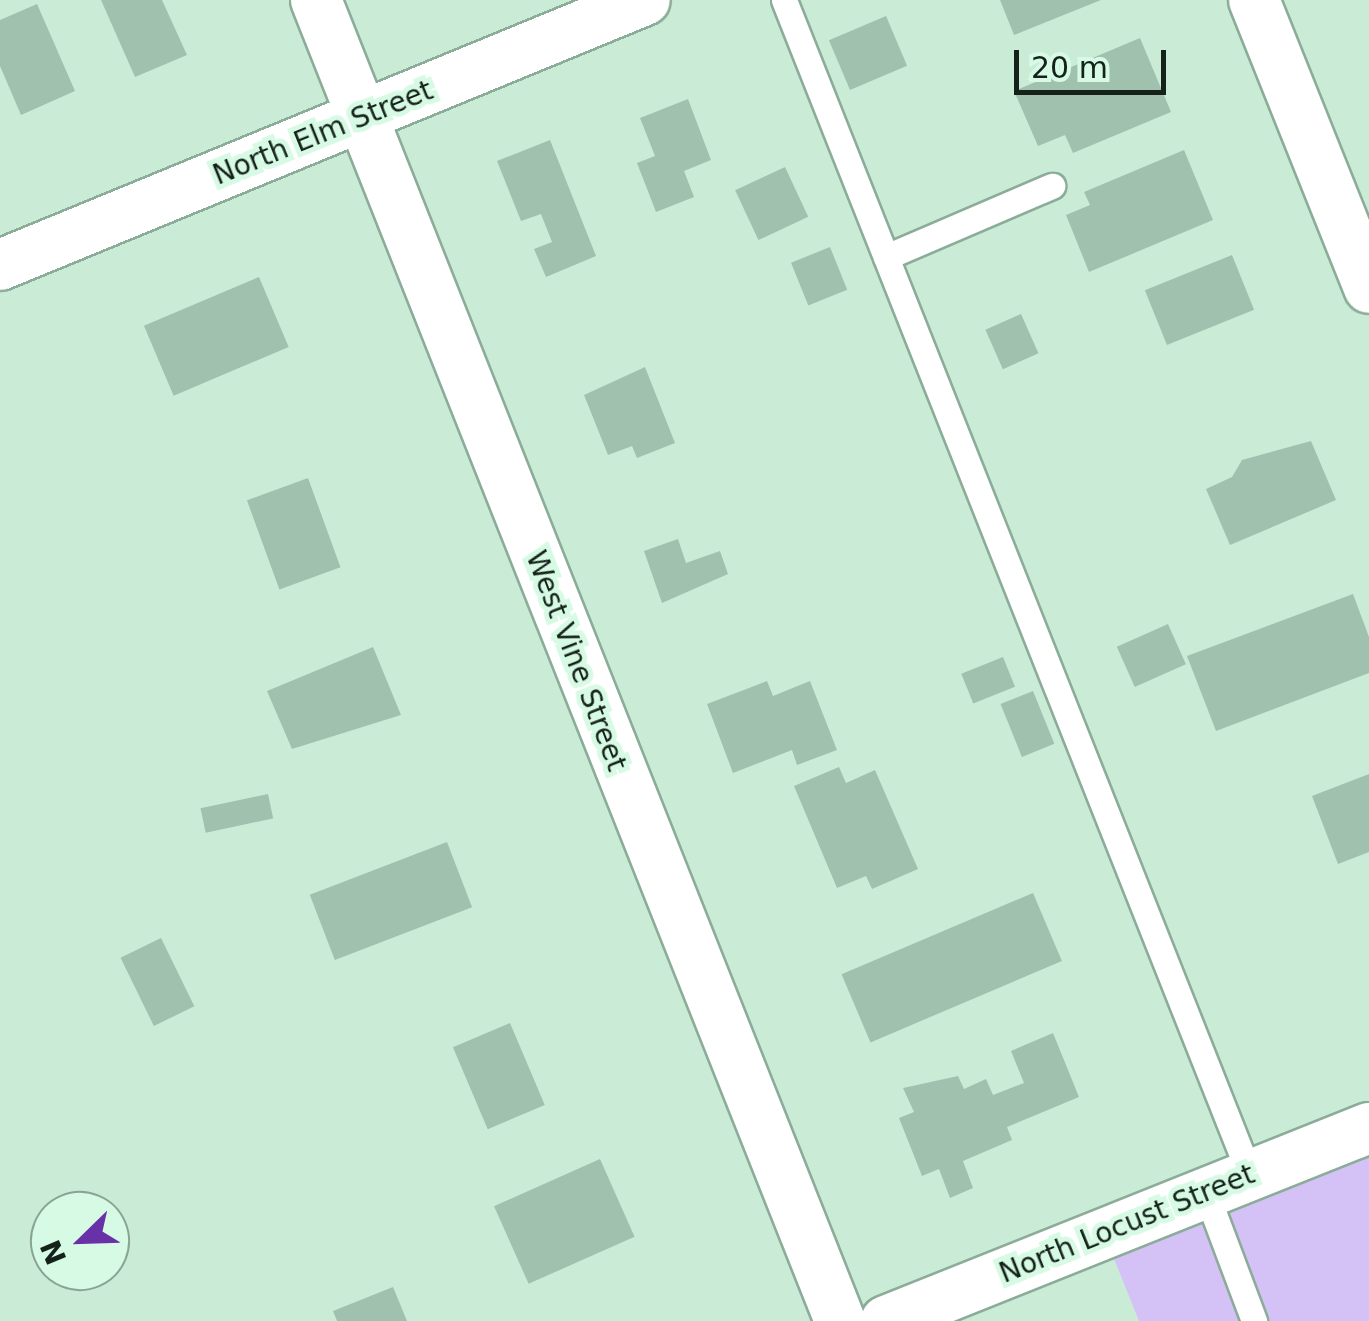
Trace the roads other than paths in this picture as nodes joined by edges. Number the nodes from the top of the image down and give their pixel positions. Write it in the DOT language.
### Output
graph roads {
  1 [pos="316,0"];
  2 [pos="645,0"];
  3 [pos="784,0"];
  4 [pos="1254,0"];
  5 [pos="363,117"];
  6 [pos="1052,186"];
  7 [pos="886,256"];
  8 [pos="0,266"];
  9 [pos="1369,288"];
  10 [pos="1369,1128"];
  11 [pos="1228,1184"];
  12 [pos="840,1321"];
  13 [pos="886,1321"];
  14 [pos="1254,1321"];
  1 -- 5 [label="street, West Vine Street"];
  2 -- 5 [label="street, North Elm Street"];
  3 -- 7 [label="lane"];
  4 -- 9 [label="street"];
  5 -- 8 [label="street, North Elm Street"];
  5 -- 12 [label="street, West Vine Street"];
  6 -- 7 [label="lane"];
  7 -- 11 [label="lane"];
  10 -- 11 [label="street, North Locust Street"];
  11 -- 13 [label="street, North Locust Street"];
  11 -- 14 [label="lane"];
}
